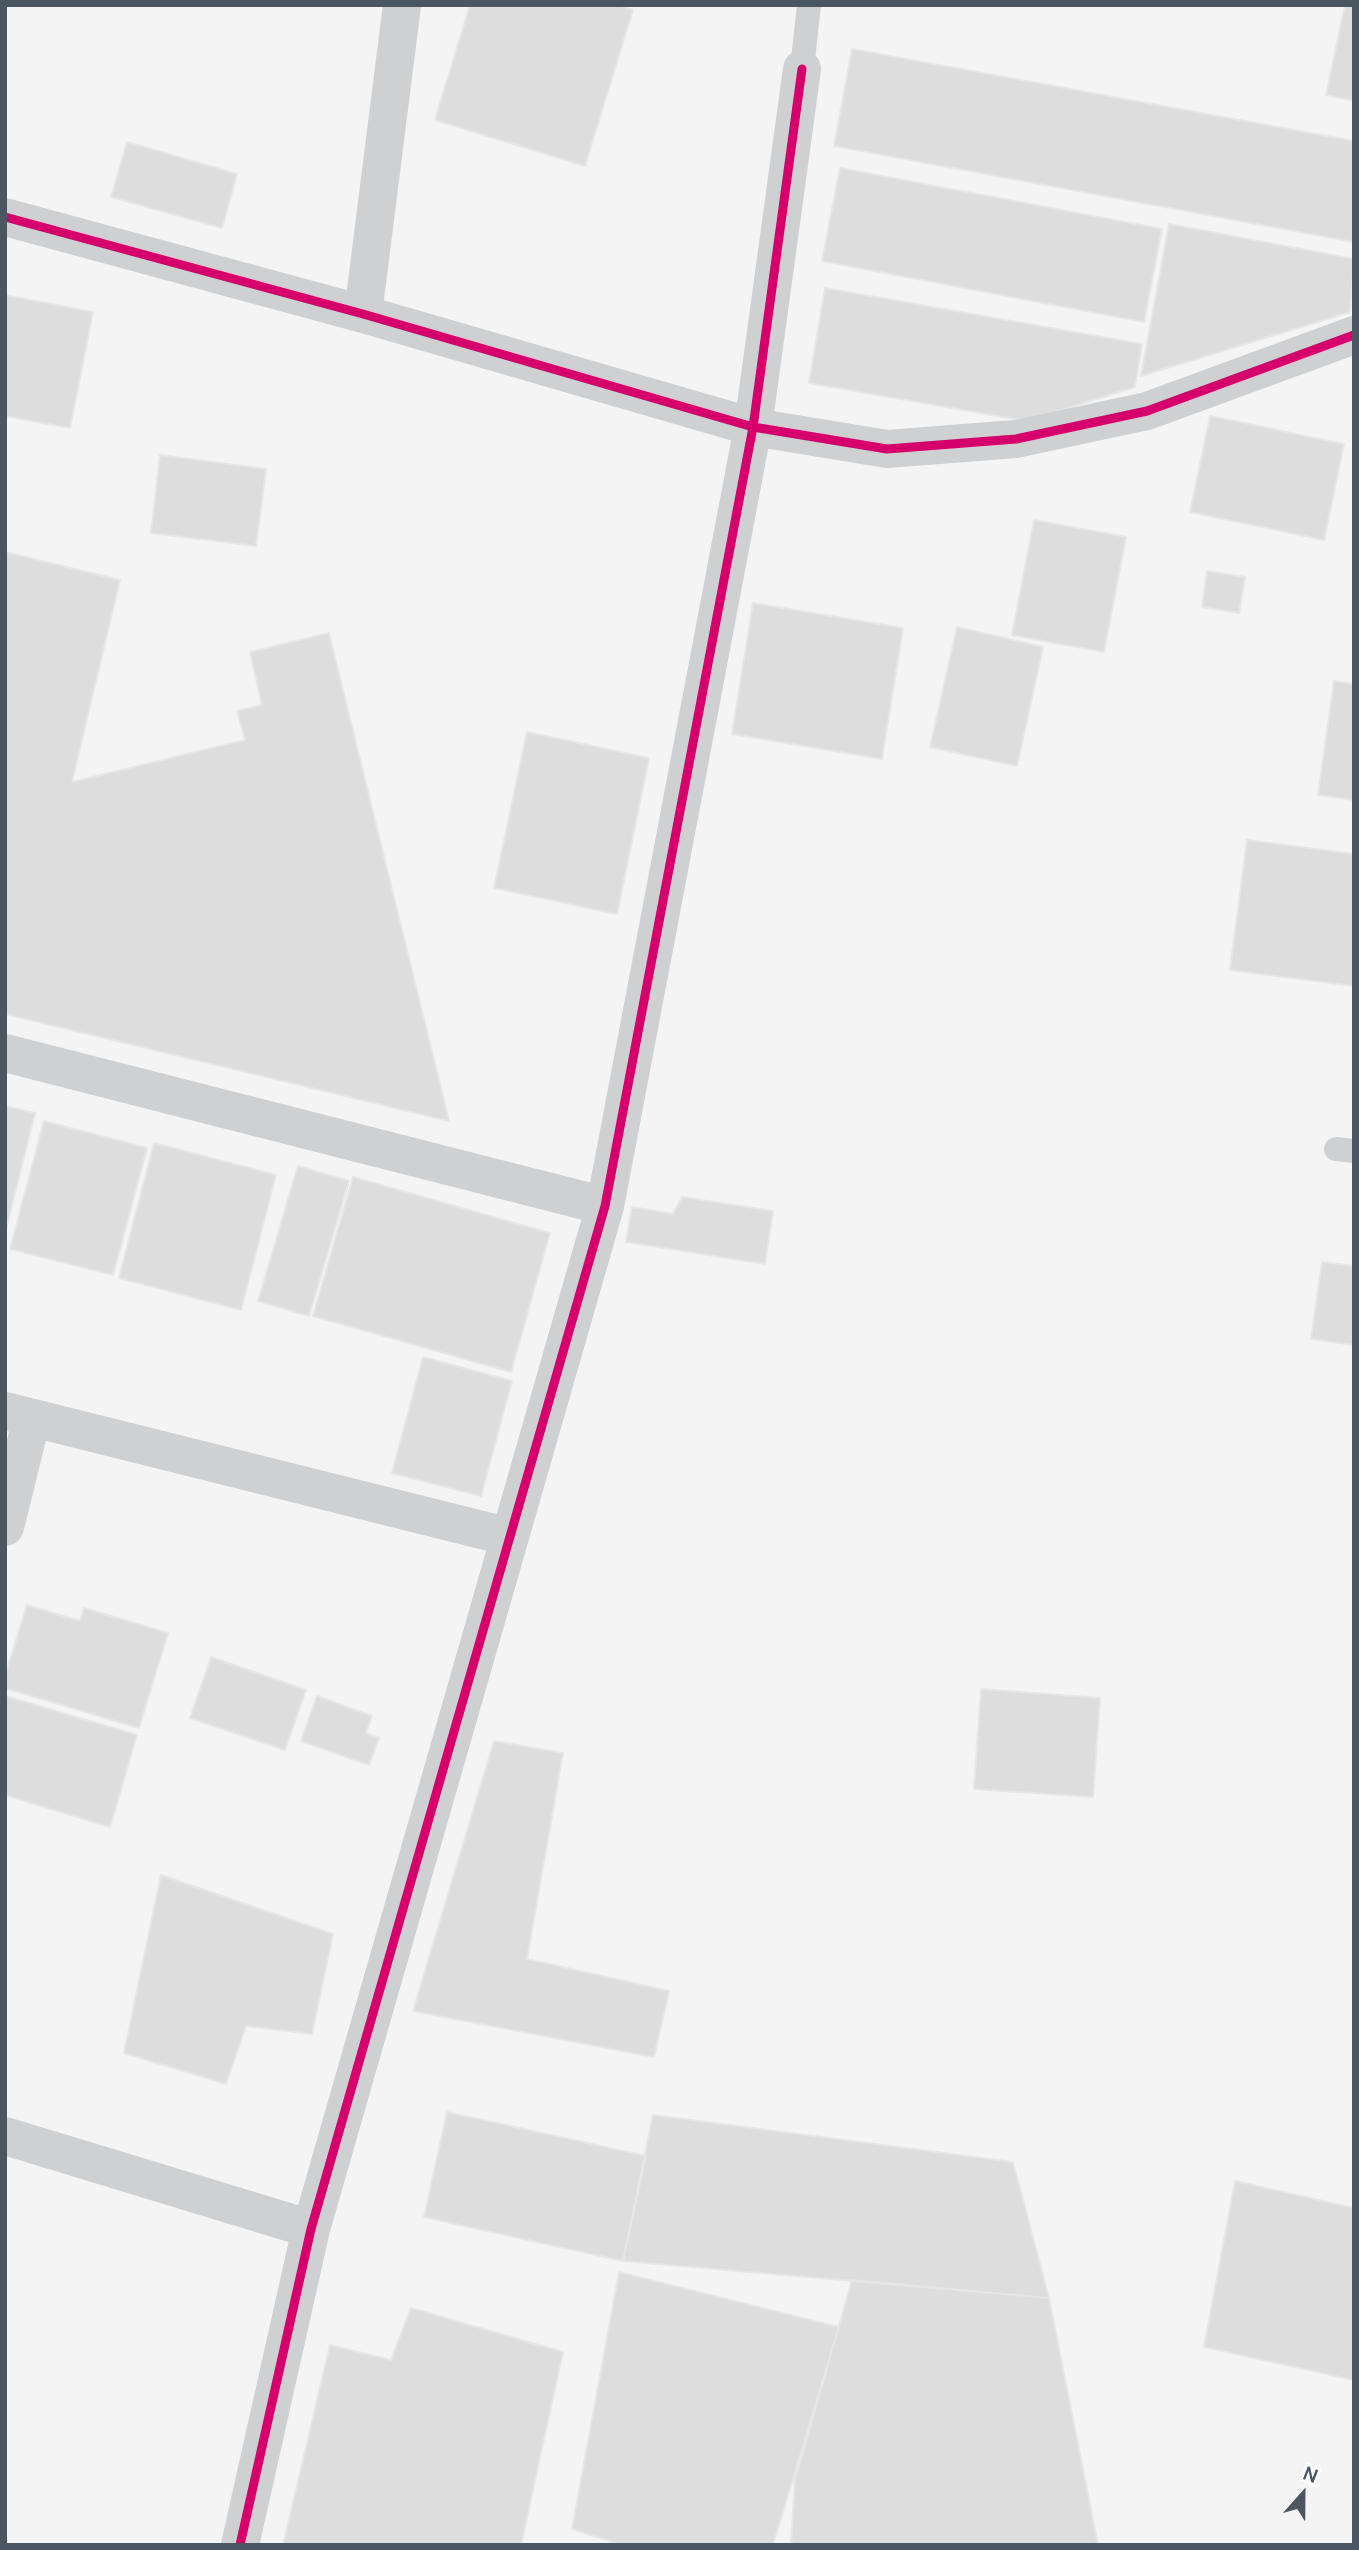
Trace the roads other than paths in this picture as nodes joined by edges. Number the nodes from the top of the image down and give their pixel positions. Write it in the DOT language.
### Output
graph roads {
  1 [pos="402,5"];
  2 [pos="809,5"];
  3 [pos="802,69"];
  4 [pos="5,217"];
  5 [pos="363,314"];
  6 [pos="1354,335"];
  7 [pos="753,427"];
  8 [pos="5,1053"];
  9 [pos="605,1206"];
  10 [pos="19,1415"];
  11 [pos="5,1527"];
  12 [pos="510,1537"];
  13 [pos="5,2136"];
  14 [pos="311,2229"];
  15 [pos="240,2545"];
  1 -- 5 [label="street"];
  2 -- 3 [label="lane"];
  3 -- 7 [label="street"];
  4 -- 5 [label="street"];
  5 -- 7 [label="street"];
  6 -- 7 [label="street"];
  7 -- 9 [label="street"];
  8 -- 9 [label="street"];
  9 -- 12 [label="street"];
  10 -- 11 [label="street"];
  10 -- 12 [label="street"];
  12 -- 14 [label="street"];
  13 -- 14 [label="street"];
  14 -- 15 [label="street"];
}
